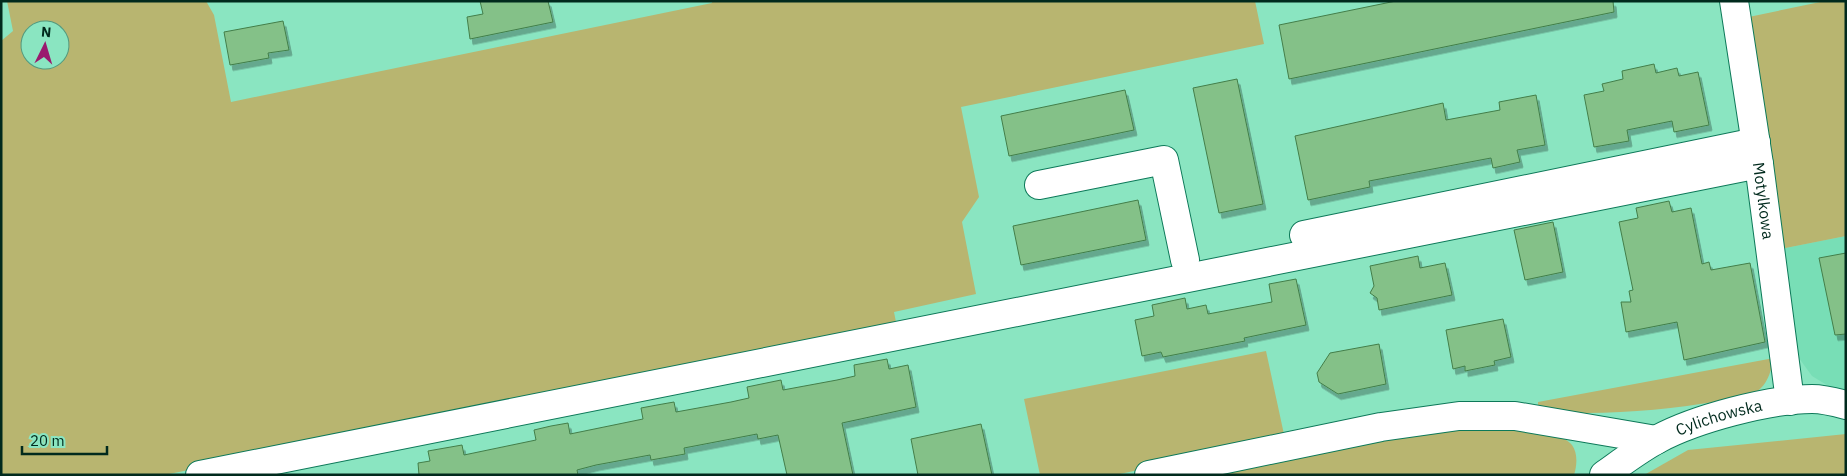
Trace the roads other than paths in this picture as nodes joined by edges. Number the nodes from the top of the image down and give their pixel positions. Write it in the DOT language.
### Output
graph roads {
  1 [pos="1734,1"];
  2 [pos="1757,153"];
  3 [pos="1039,185"];
  4 [pos="1185,260"];
  5 [pos="902,318"];
  6 [pos="1790,401"];
  7 [pos="1846,405"];
  8 [pos="1656,440"];
  9 [pos="200,475"];
  10 [pos="1149,475"];
  11 [pos="1604,475"];
  1 -- 2 [label="street, Motylkowa"];
  2 -- 4 [label="street"];
  2 -- 6 [label="street, Motylkowa"];
  2 -- 9 [label="street"];
  3 -- 4 [label="street"];
  4 -- 5 [label="street"];
  6 -- 7 [label="street, Cylichowska"];
  6 -- 8 [label="street, Cylichowska"];
  8 -- 10 [label="street"];
  8 -- 11 [label="street, Cylichowska"];
}
